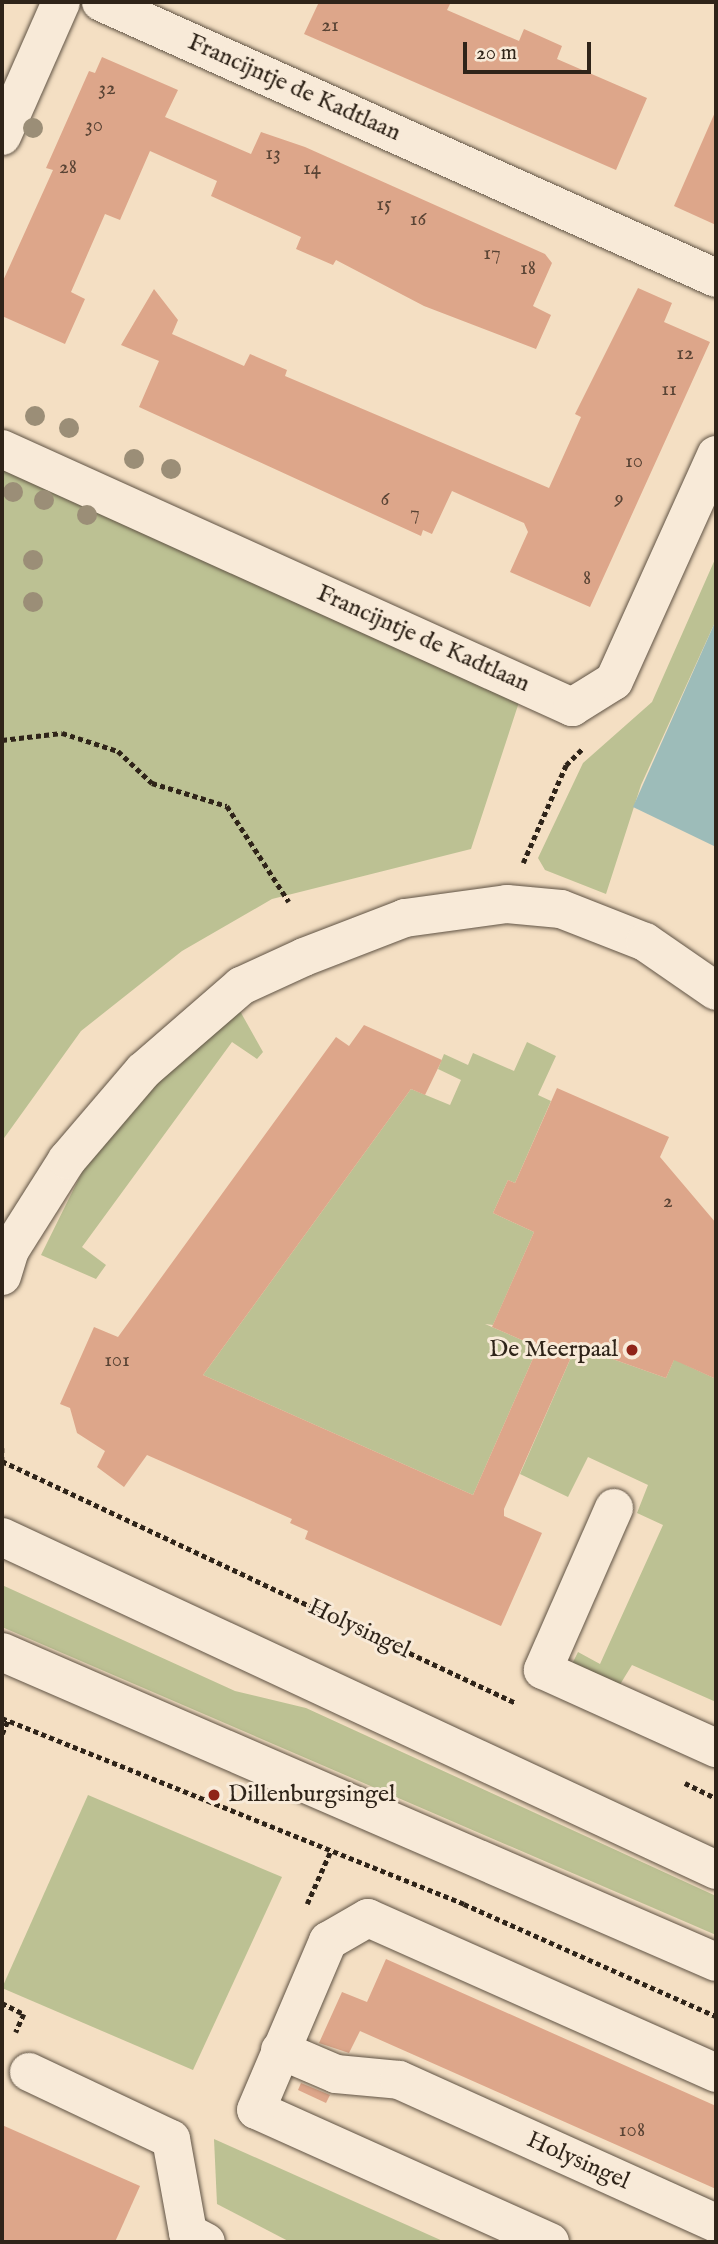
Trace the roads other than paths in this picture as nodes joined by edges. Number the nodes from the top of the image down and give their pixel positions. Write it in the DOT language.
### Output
graph roads {
  1 [pos="61,2"];
  2 [pos="101,2"];
  3 [pos="2,136"];
  4 [pos="716,278"];
  5 [pos="2,449"];
  6 [pos="716,455"];
  7 [pos="716,991"];
  8 [pos="5,1257"];
  9 [pos="614,1508"];
  10 [pos="2,1537"];
  11 [pos="2,1652"];
  12 [pos="716,1748"];
  13 [pos="716,1870"];
  14 [pos="716,1962"];
  15 [pos="280,2050"];
  16 [pos="29,2073"];
  17 [pos="716,2073"];
  18 [pos="716,2223"];
  19 [pos="206,2242"];
  20 [pos="550,2242"];
  1 -- 3 [label="street"];
  2 -- 4 [label="street, Francijntje de Kadtlaan"];
  5 -- 6 [label="street, Francijntje de Kadtlaan"];
  7 -- 8 [label="street"];
  9 -- 12 [label="street"];
  10 -- 13 [label="street"];
  11 -- 14 [label="street"];
  15 -- 17 [label="street"];
  15 -- 18 [label="street, Holysingel"];
  15 -- 20 [label="street"];
  16 -- 19 [label="street"];
}
